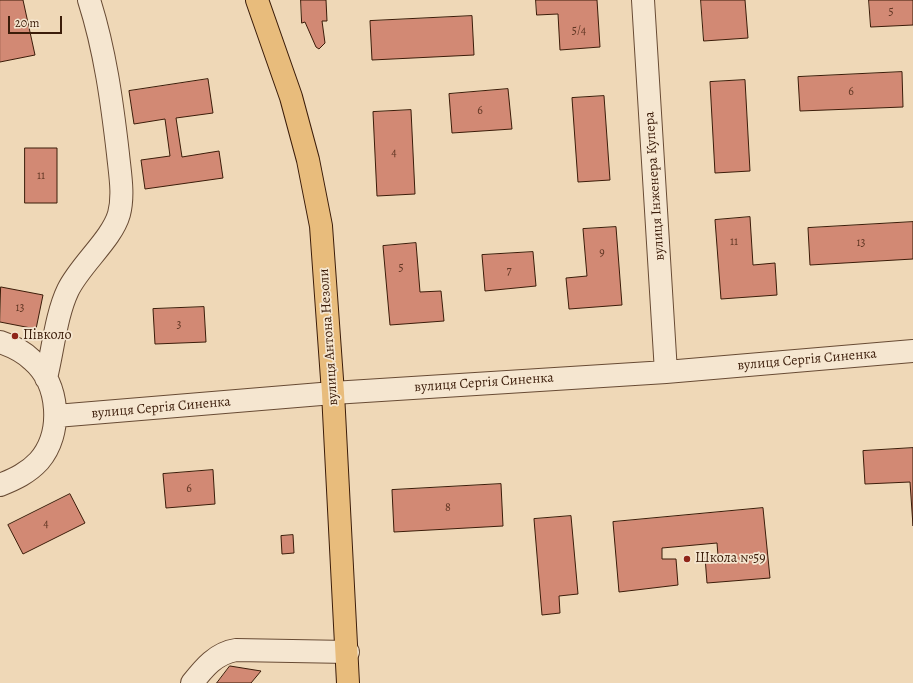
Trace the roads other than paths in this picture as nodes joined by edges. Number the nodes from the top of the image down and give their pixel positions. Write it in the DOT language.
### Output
graph roads {
  1 [pos="89,0"];
  2 [pos="257,0"];
  3 [pos="643,0"];
  4 [pos="0,342"];
  5 [pos="913,351"];
  6 [pos="666,372"];
  7 [pos="46,378"];
  8 [pos="333,393"];
  9 [pos="56,416"];
  10 [pos="0,485"];
  11 [pos="348,652"];
  12 [pos="192,683"];
  13 [pos="348,683"];
  1 -- 7 [label="street"];
  2 -- 8 [label="main road, вулиця Антона Незоли"];
  3 -- 6 [label="street, вулиця Інженера Купера"];
  4 -- 7 [label="street"];
  5 -- 6 [label="street, вулиця Сергія Синенка"];
  6 -- 8 [label="street, вулиця Сергія Синенка"];
  7 -- 9 [label="street"];
  8 -- 9 [label="street, вулиця Сергія Синенка"];
  8 -- 11 [label="main road, вулиця Антона Незоли"];
  9 -- 10 [label="street"];
  11 -- 12 [label="street"];
  11 -- 13 [label="main road, вулиця Антона Незоли"];
}
